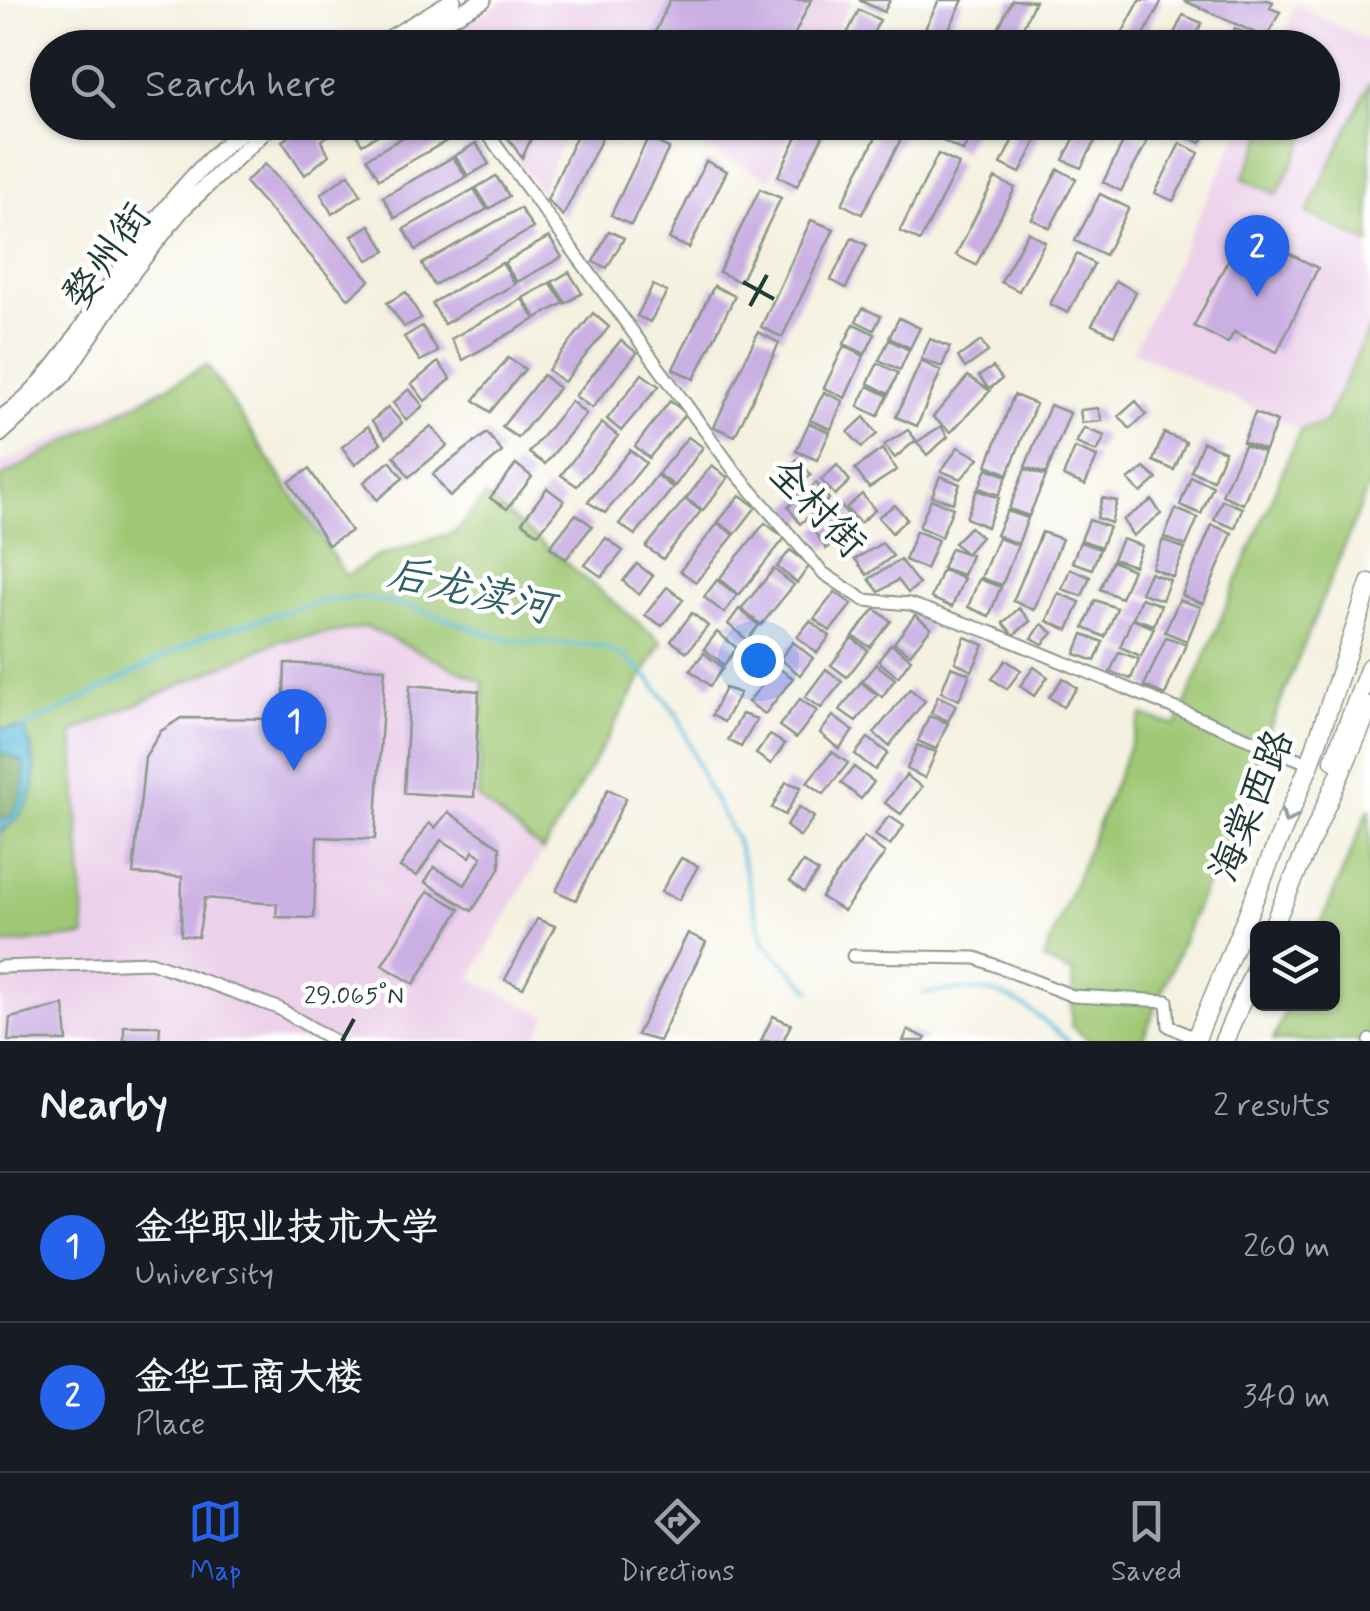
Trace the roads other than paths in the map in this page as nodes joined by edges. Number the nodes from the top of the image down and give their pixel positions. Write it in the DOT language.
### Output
graph roads {
  1 [pos="453,0"];
  2 [pos="482,0"];
  3 [pos="404,30"];
  4 [pos="436,30"];
  5 [pos="235,140"];
  6 [pos="252,140"];
  7 [pos="492,140"];
  8 [pos="0,419"];
  9 [pos="0,434"];
  10 [pos="1368,588"];
  11 [pos="1370,622"];
  12 [pos="1370,667"];
  13 [pos="1370,706"];
  14 [pos="1321,730"];
  15 [pos="1310,764"];
  16 [pos="1298,870"];
  17 [pos="1275,921"];
  18 [pos="853,956"];
  19 [pos="0,967"];
  20 [pos="1250,982"];
  21 [pos="1196,1040"];
  22 [pos="334,1041"];
  23 [pos="1224,1041"];
  1 -- 3 [label="main road"];
  2 -- 4 [label="main road"];
  5 -- 8 [label="main road, 婺州街"];
  6 -- 9 [label="main road, 婺州街"];
  7 -- 15 [label="street, 全村街"];
  10 -- 14 [label="main road, 海棠西路"];
  11 -- 14 [label="main road"];
  12 -- 16 [label="main road"];
  13 -- 16 [label="main road, 海棠西路"];
  14 -- 15 [label="main road, 海棠西路"];
  15 -- 21 [label="main road, 海棠西路, one-way"];
  16 -- 17 [label="main road, 海棠西路"];
  18 -- 21 [label="street"];
  19 -- 22 [label="street"];
  20 -- 23 [label="main road"];
}
